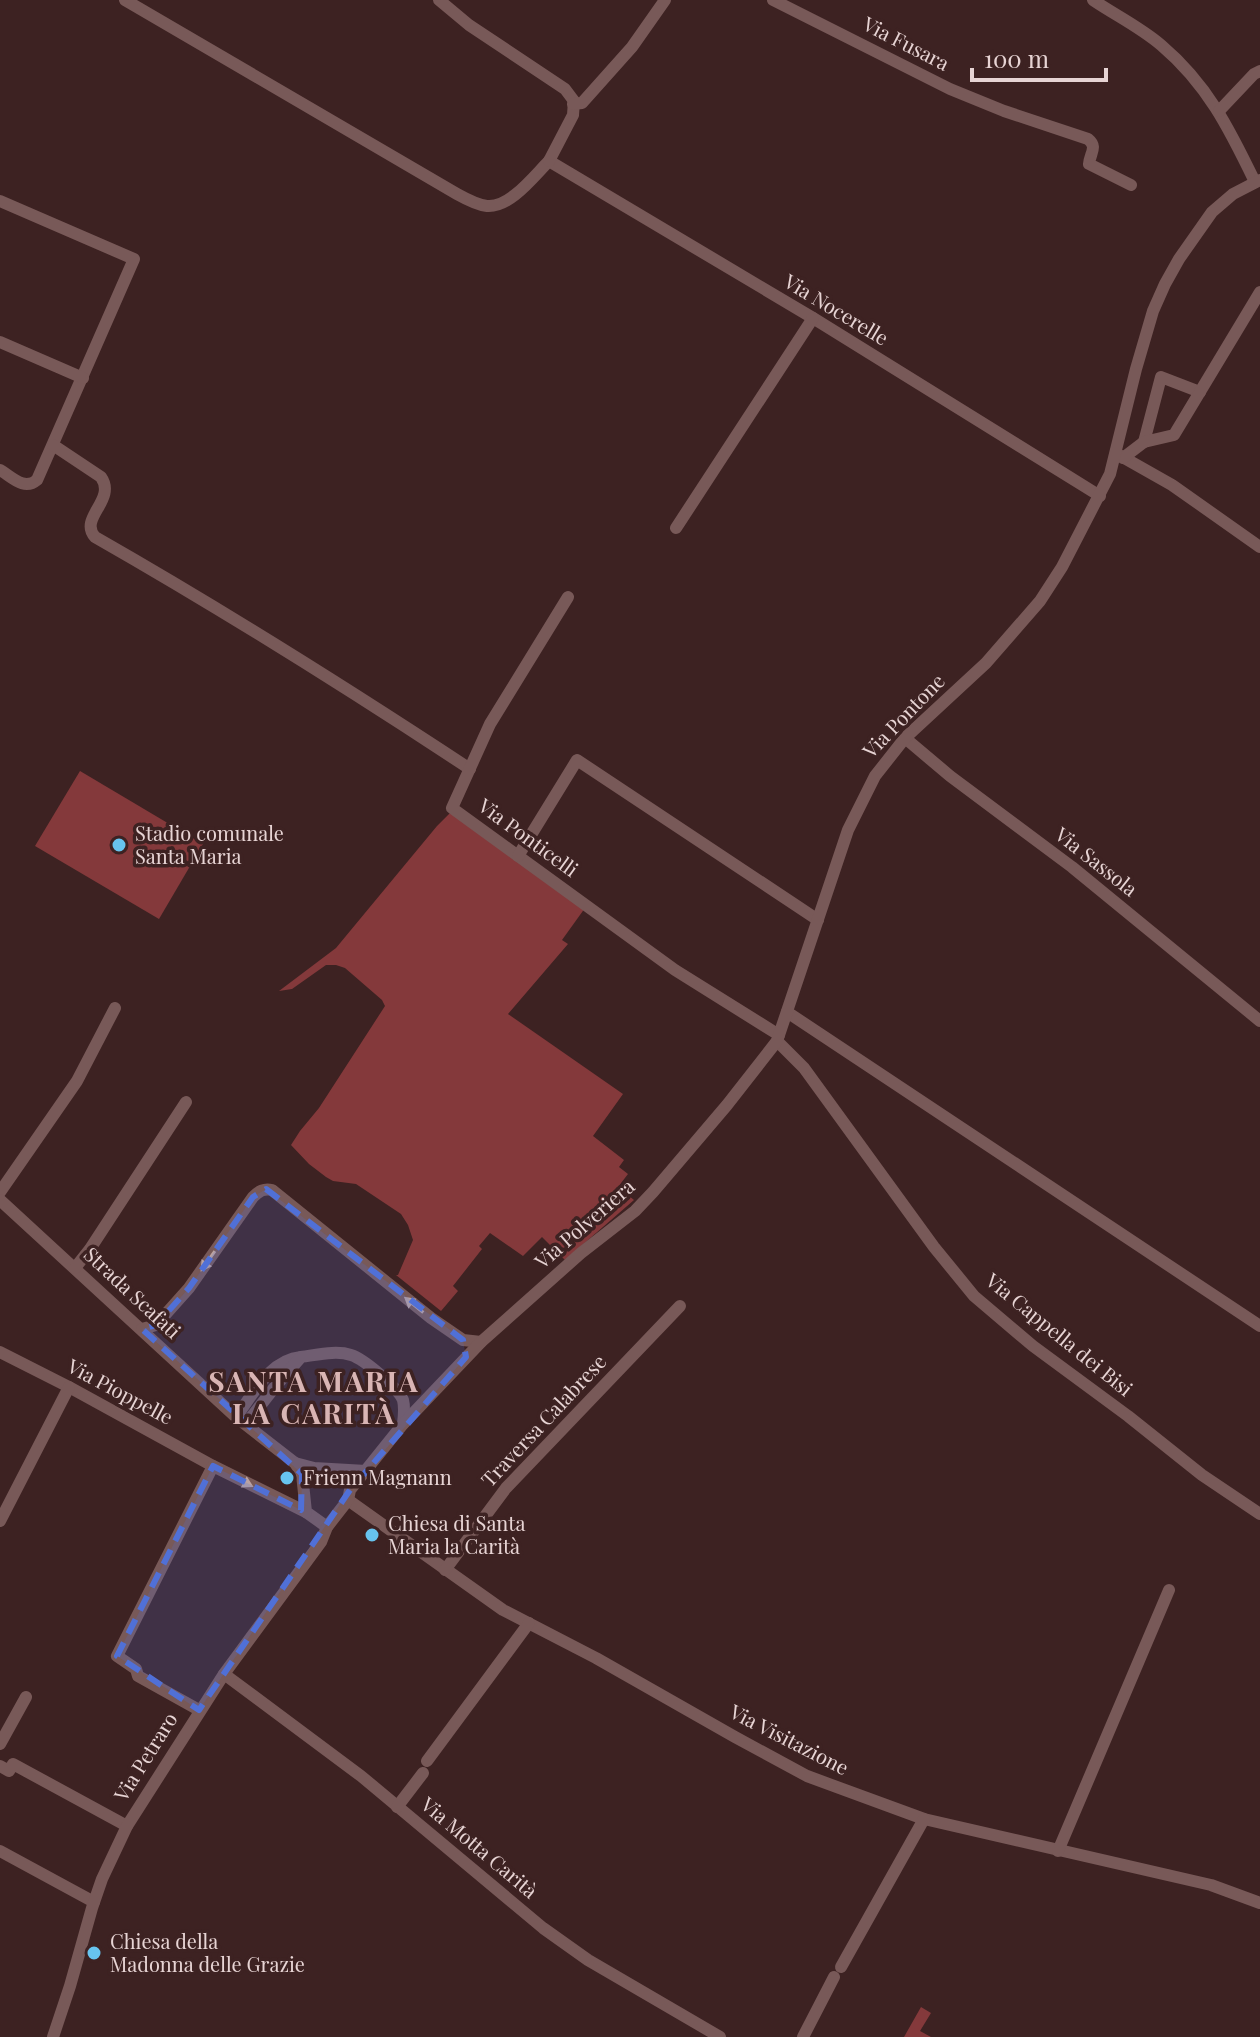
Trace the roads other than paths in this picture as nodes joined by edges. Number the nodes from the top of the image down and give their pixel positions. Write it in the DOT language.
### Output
graph roads {
  1 [pos="125,0"];
  2 [pos="439,0"];
  3 [pos="665,0"];
  4 [pos="773,0"];
  5 [pos="1093,0"];
  6 [pos="1260,71"];
  7 [pos="573,104"];
  8 [pos="1219,111"];
  9 [pos="549,161"];
  10 [pos="1258,181"];
  11 [pos="1131,185"];
  12 [pos="0,201"];
  13 [pos="1260,292"];
  14 [pos="813,318"];
  15 [pos="0,342"];
  16 [pos="83,378"];
  17 [pos="1200,392"];
  18 [pos="1144,442"];
  19 [pos="53,445"];
  20 [pos="1120,456"];
  21 [pos="0,470"];
  22 [pos="1100,496"];
  23 [pos="676,528"];
  24 [pos="1260,547"];
  25 [pos="568,597"];
  26 [pos="905,738"];
  27 [pos="470,769"];
  28 [pos="518,856"];
  29 [pos="818,920"];
  30 [pos="115,1008"];
  31 [pos="787,1012"];
  32 [pos="1260,1021"];
  33 [pos="778,1038"];
  34 [pos="186,1102"];
  35 [pos="0,1192"];
  36 [pos="0,1200"];
  37 [pos="75,1268"];
  38 [pos="680,1306"];
  39 [pos="1260,1326"];
  40 [pos="142,1329"];
  41 [pos="463,1340"];
  42 [pos="481,1342"];
  43 [pos="0,1352"];
  44 [pos="466,1357"];
  45 [pos="69,1387"];
  46 [pos="241,1420"];
  47 [pos="403,1424"];
  48 [pos="295,1463"];
  49 [pos="213,1466"];
  50 [pos="366,1471"];
  51 [pos="348,1500"];
  52 [pos="1259,1511"];
  53 [pos="306,1512"];
  54 [pos="0,1521"];
  55 [pos="327,1527"];
  56 [pos="445,1570"];
  57 [pos="1169,1590"];
  58 [pos="529,1623"];
  59 [pos="224,1674"];
  60 [pos="26,1697"];
  61 [pos="199,1710"];
  62 [pos="0,1744"];
  63 [pos="0,1766"];
  64 [pos="397,1807"];
  65 [pos="924,1819"];
  66 [pos="127,1826"];
  67 [pos="0,1851"];
  68 [pos="1058,1851"];
  69 [pos="94,1902"];
  70 [pos="1260,1903"];
  71 [pos="53,2037"];
  72 [pos="720,2037"];
  73 [pos="803,2037"];
  1 -- 9 [label="street"];
  2 -- 7 [label="street"];
  3 -- 7 [label="street"];
  4 -- 11 [label="street, Via Fusara"];
  5 -- 8 [label="street"];
  6 -- 8 [label="street"];
  7 -- 9 [label="street"];
  8 -- 10 [label="street"];
  9 -- 14 [label="street, Via Nocerelle"];
  10 -- 20 [label="street, Via Pontone"];
  12 -- 16 [label="street"];
  13 -- 17 [label="street"];
  14 -- 22 [label="street, Via Nocerelle"];
  14 -- 23 [label="street"];
  15 -- 16 [label="street"];
  16 -- 19 [label="street"];
  17 -- 18 [label="street"];
  17 -- 18 [label="street"];
  18 -- 20 [label="street"];
  19 -- 21 [label="street"];
  19 -- 27 [label="street"];
  20 -- 22 [label="street, Via Pontone"];
  20 -- 24 [label="street"];
  22 -- 26 [label="street, Via Pontone"];
  25 -- 27 [label="street, Via Ponticelli"];
  26 -- 29 [label="street, Via Pontone"];
  26 -- 32 [label="street, Via Sassola"];
  27 -- 28 [label="street, Via Ponticelli"];
  28 -- 29 [label="street"];
  28 -- 33 [label="street, Via Ponticelli"];
  29 -- 31 [label="street, Via Pontone"];
  30 -- 35 [label="street"];
  31 -- 33 [label="street, Via Pontone"];
  31 -- 39 [label="street"];
  33 -- 42 [label="street, Via Polveriera"];
  33 -- 52 [label="street, Via Cappella dei Bisi"];
  34 -- 37 [label="street"];
  36 -- 37 [label="street, Strada Scafati"];
  37 -- 40 [label="street, Strada Scafati"];
  38 -- 56 [label="street, Traversa Calabrese"];
  41 -- 40 [label="street, one-way"];
  40 -- 46 [label="street, Strada Scafati"];
  41 -- 42 [label="street"];
  41 -- 44 [label="street"];
  42 -- 44 [label="street, Via Polveriera"];
  43 -- 45 [label="street, Via Pioppelle"];
  44 -- 47 [label="street, Via Polveriera"];
  45 -- 49 [label="street, Via Pioppelle"];
  45 -- 54 [label="street"];
  46 -- 47 [label="street"];
  46 -- 48 [label="street"];
  47 -- 50 [label="street"];
  48 -- 50 [label="street"];
  48 -- 53 [label="street"];
  49 -- 53 [label="street, Via Pioppelle, one-way"];
  49 -- 61 [label="street"];
  50 -- 51 [label="street, Via Petraro"];
  51 -- 55 [label="street, Via Petraro"];
  51 -- 56 [label="street, Via Visitazione"];
  53 -- 55 [label="street, Via Pioppelle"];
  55 -- 59 [label="street, Via Petraro"];
  56 -- 58 [label="street, Via Visitazione"];
  57 -- 68 [label="street"];
  58 -- 64 [label="street"];
  58 -- 65 [label="street, Via Visitazione"];
  59 -- 61 [label="street, Via Petraro"];
  59 -- 64 [label="street, Via Motta Carità"];
  60 -- 62 [label="street"];
  61 -- 66 [label="street, Via Petraro"];
  63 -- 66 [label="street"];
  64 -- 72 [label="street, Via Motta Carità"];
  65 -- 68 [label="street, Via Visitazione"];
  65 -- 73 [label="street"];
  66 -- 69 [label="street, Via Petraro"];
  67 -- 69 [label="street"];
  68 -- 70 [label="street, Via Visitazione"];
  69 -- 71 [label="street, Via Petraro"];
}
